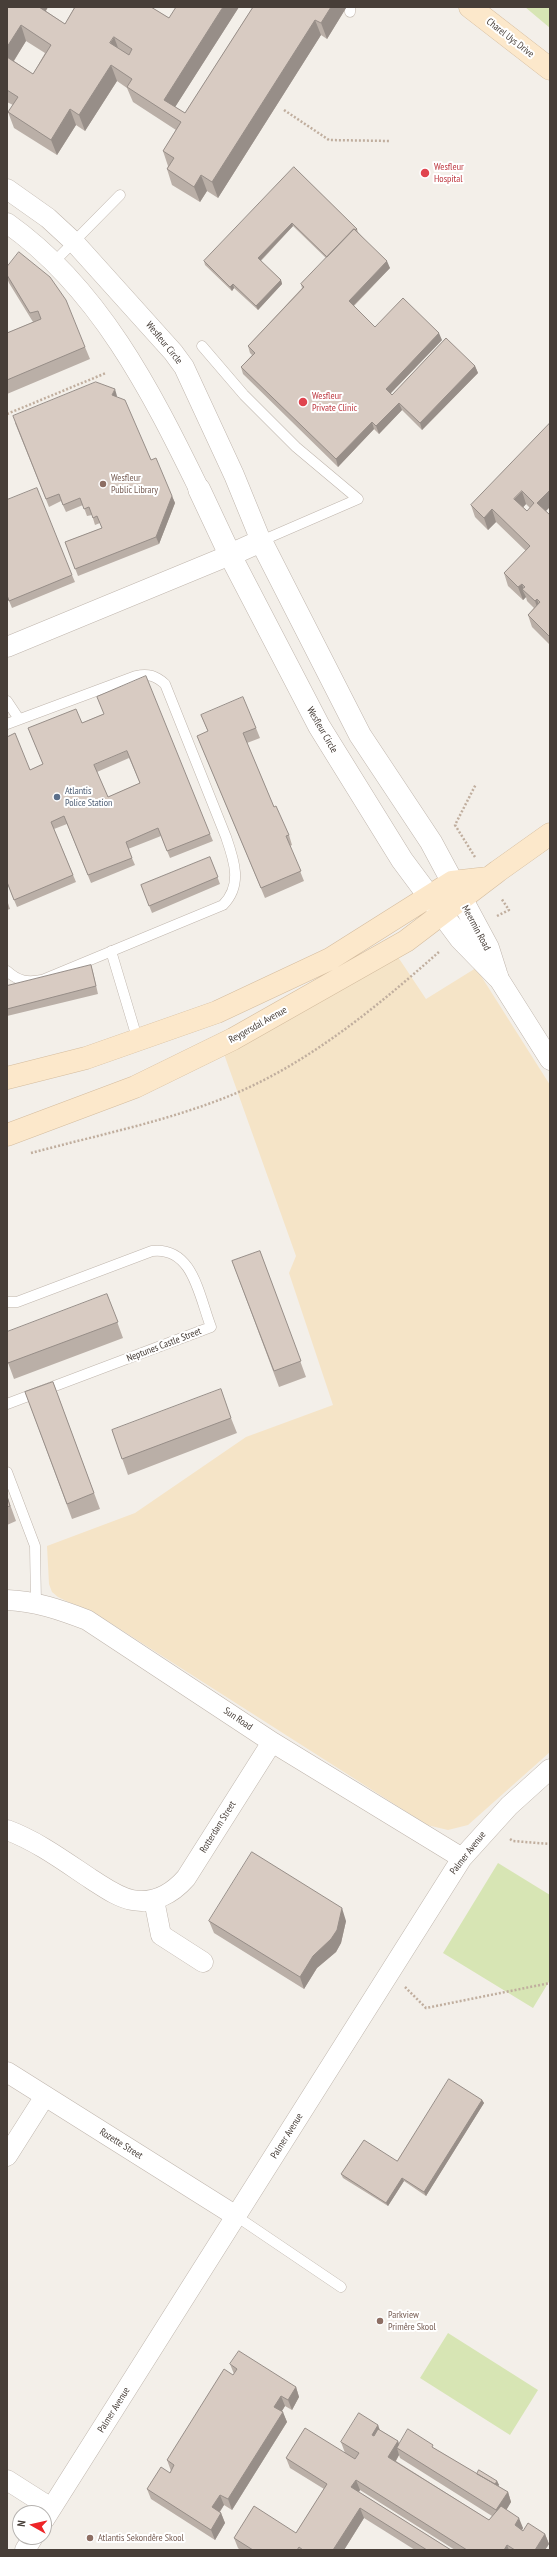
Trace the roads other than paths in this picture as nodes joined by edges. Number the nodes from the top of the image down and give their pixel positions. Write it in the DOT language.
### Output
graph roads {
  1 [pos="470,7"];
  2 [pos="550,69"];
  3 [pos="7,189"];
  4 [pos="120,195"];
  5 [pos="7,223"];
  6 [pos="74,242"];
  7 [pos="53,263"];
  8 [pos="202,346"];
  9 [pos="199,489"];
  10 [pos="261,541"];
  11 [pos="230,555"];
  12 [pos="7,647"];
  13 [pos="7,701"];
  14 [pos="19,719"];
  15 [pos="7,724"];
  16 [pos="550,834"];
  17 [pos="456,890"];
  18 [pos="435,905"];
  19 [pos="111,951"];
  20 [pos="7,971"];
  21 [pos="497,976"];
  22 [pos="138,1042"];
  23 [pos="550,1060"];
  24 [pos="7,1078"];
  25 [pos="7,1135"];
  26 [pos="7,1302"];
  27 [pos="7,1404"];
  28 [pos="7,1472"];
  29 [pos="7,1600"];
  30 [pos="36,1603"];
  31 [pos="272,1742"];
  32 [pos="550,1768"];
  33 [pos="7,1830"];
  34 [pos="462,1858"];
  35 [pos="154,1900"];
  36 [pos="203,1962"];
  37 [pos="7,2072"];
  38 [pos="45,2096"];
  39 [pos="7,2156"];
  40 [pos="236,2216"];
  41 [pos="341,2286"];
  42 [pos="7,2480"];
  43 [pos="37,2505"];
  44 [pos="52,2508"];
  1 -- 2 [label="main road, Charel Uys Drive"];
  3 -- 6 [label="street, Wesfleur Circle"];
  4 -- 6 [label="lane"];
  5 -- 7 [label="street, Wesfleur Circle"];
  6 -- 7 [label="lane"];
  6 -- 10 [label="street, Wesfleur Circle"];
  7 -- 9 [label="street, Wesfleur Circle"];
  8 -- 10 [label="lane"];
  9 -- 11 [label="street, Wesfleur Circle"];
  10 -- 11 [label="street"];
  10 -- 17 [label="street, Wesfleur Circle"];
  11 -- 12 [label="street"];
  11 -- 18 [label="street, Wesfleur Circle"];
  13 -- 14 [label="lane"];
  14 -- 15 [label="lane"];
  14 -- 19 [label="lane"];
  16 -- 17 [label="main road, Reygersdal Avenue"];
  17 -- 18 [label="main road, Reygersdal Avenue"];
  17 -- 21 [label="street, Meermin Road"];
  18 -- 21 [label="street, Meermin Road"];
  18 -- 22 [label="main road, Reygersdal Avenue"];
  18 -- 25 [label="main road, Reygersdal Avenue"];
  19 -- 20 [label="lane"];
  19 -- 22 [label="lane"];
  21 -- 23 [label="street, Meermin Road"];
  22 -- 24 [label="main road, Reygersdal Avenue"];
  26 -- 27 [label="lane, Neptunes Castle Street"];
  28 -- 30 [label="lane"];
  29 -- 30 [label="street, Sun Road"];
  30 -- 31 [label="street, Sun Road"];
  31 -- 34 [label="street, Sun Road"];
  31 -- 35 [label="street, Rotterdam Street"];
  32 -- 34 [label="street, Palmer Avenue"];
  33 -- 35 [label="street"];
  34 -- 40 [label="street, Palmer Avenue"];
  35 -- 36 [label="street"];
  37 -- 38 [label="street, Rozette Street"];
  38 -- 39 [label="street"];
  38 -- 40 [label="street, Rozette Street"];
  40 -- 41 [label="lane"];
  40 -- 44 [label="street, Palmer Avenue"];
  42 -- 43 [label="street"];
}
